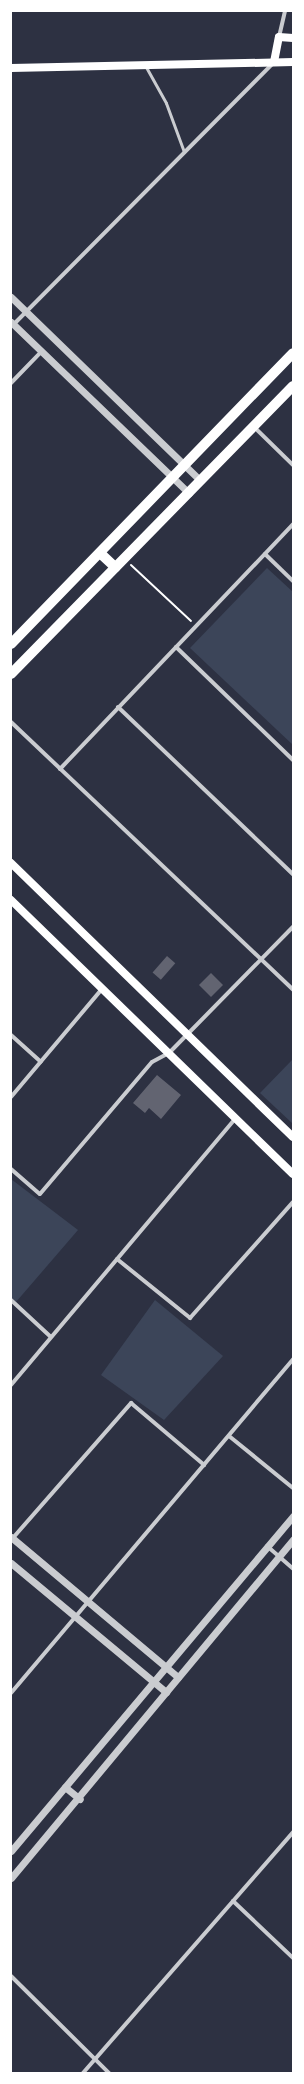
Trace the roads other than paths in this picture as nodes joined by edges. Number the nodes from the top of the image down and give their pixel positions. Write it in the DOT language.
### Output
graph roads {
  1 [pos="285,11"];
  2 [pos="279,38"];
  3 [pos="293,38"];
  4 [pos="274,62"];
  5 [pos="293,62"];
  6 [pos="146,65"];
  7 [pos="11,68"];
  8 [pos="184,152"];
  9 [pos="11,297"];
  10 [pos="26,311"];
  11 [pos="12,323"];
  12 [pos="42,351"];
  13 [pos="293,353"];
  14 [pos="11,384"];
  15 [pos="293,386"];
  16 [pos="253,426"];
  17 [pos="293,465"];
  18 [pos="184,466"];
  19 [pos="173,478"];
  20 [pos="201,480"];
  21 [pos="188,493"];
  22 [pos="293,524"];
  23 [pos="100,552"];
  24 [pos="264,554"];
  25 [pos="115,567"];
  26 [pos="293,582"];
  27 [pos="11,644"];
  28 [pos="176,647"];
  29 [pos="11,674"];
  30 [pos="118,708"];
  31 [pos="11,722"];
  32 [pos="293,760"];
  33 [pos="60,769"];
  34 [pos="11,863"];
  35 [pos="293,874"];
  36 [pos="11,900"];
  37 [pos="293,927"];
  38 [pos="261,960"];
  39 [pos="102,989"];
  40 [pos="293,990"];
  41 [pos="11,1035"];
  42 [pos="187,1035"];
  43 [pos="169,1053"];
  44 [pos="41,1062"];
  45 [pos="11,1097"];
  46 [pos="236,1118"];
  47 [pos="293,1137"];
  48 [pos="11,1169"];
  49 [pos="293,1174"];
  50 [pos="293,1202"];
  51 [pos="117,1259"];
  52 [pos="11,1300"];
  53 [pos="51,1337"];
  54 [pos="293,1359"];
  55 [pos="11,1385"];
  56 [pos="229,1436"];
  57 [pos="204,1465"];
  58 [pos="293,1488"];
  59 [pos="293,1516"];
  60 [pos="12,1539"];
  61 [pos="293,1539"];
  62 [pos="267,1546"];
  63 [pos="278,1556"];
  64 [pos="11,1563"];
  65 [pos="293,1569"];
  66 [pos="89,1602"];
  67 [pos="76,1617"];
  68 [pos="165,1666"];
  69 [pos="178,1677"];
  70 [pos="154,1681"];
  71 [pos="11,1692"];
  72 [pos="166,1692"];
  73 [pos="65,1787"];
  74 [pos="80,1799"];
  75 [pos="293,1832"];
  76 [pos="11,1851"];
  77 [pos="11,1878"];
  78 [pos="233,1901"];
  79 [pos="293,1958"];
  80 [pos="11,1976"];
  81 [pos="96,2060"];
  82 [pos="83,2073"];
  83 [pos="109,2073"];
  1 -- 2 [label="street"];
  2 -- 3 [label="main road"];
  2 -- 4 [label="main road"];
  4 -- 5 [label="main road"];
  4 -- 6 [label="main road"];
  4 -- 8 [label="street"];
  6 -- 7 [label="main road"];
  6 -- 8 [label="lane"];
  8 -- 10 [label="street"];
  9 -- 10 [label="street"];
  10 -- 11 [label="street"];
  10 -- 18 [label="street"];
  11 -- 12 [label="street"];
  12 -- 14 [label="street"];
  12 -- 19 [label="street"];
  13 -- 18 [label="main road"];
  15 -- 16 [label="main road"];
  16 -- 17 [label="street"];
  16 -- 20 [label="main road"];
  18 -- 19 [label="main road"];
  18 -- 20 [label="street"];
  19 -- 21 [label="street"];
  19 -- 23 [label="main road"];
  20 -- 21 [label="main road"];
  21 -- 25 [label="main road"];
  22 -- 24 [label="street"];
  23 -- 25 [label="main road"];
  23 -- 27 [label="main road"];
  24 -- 26 [label="street"];
  24 -- 28 [label="street"];
  25 -- 29 [label="main road"];
  28 -- 30 [label="street"];
  28 -- 32 [label="street"];
  30 -- 33 [label="street"];
  30 -- 35 [label="street"];
  31 -- 33 [label="street"];
  33 -- 38 [label="street"];
  34 -- 42 [label="main road"];
  36 -- 39 [label="main road"];
  37 -- 38 [label="street"];
  38 -- 40 [label="street"];
  38 -- 42 [label="street"];
  39 -- 43 [label="main road"];
  39 -- 44 [label="street"];
  41 -- 44 [label="street"];
  42 -- 43 [label="street"];
  42 -- 47 [label="main road"];
  43 -- 46 [label="main road"];
  43 -- 48 [label="street"];
  44 -- 45 [label="street"];
  46 -- 49 [label="main road"];
  46 -- 51 [label="street"];
  50 -- 51 [label="street"];
  51 -- 53 [label="street"];
  52 -- 53 [label="street"];
  53 -- 55 [label="street"];
  54 -- 56 [label="street"];
  56 -- 57 [label="street"];
  56 -- 58 [label="street"];
  57 -- 60 [label="street"];
  57 -- 66 [label="street"];
  59 -- 62 [label="street"];
  60 -- 66 [label="street"];
  61 -- 63 [label="street"];
  62 -- 63 [label="street"];
  62 -- 68 [label="street"];
  63 -- 65 [label="street"];
  63 -- 69 [label="street"];
  64 -- 67 [label="street"];
  66 -- 67 [label="street"];
  66 -- 68 [label="street"];
  67 -- 70 [label="street"];
  67 -- 71 [label="street"];
  68 -- 69 [label="street"];
  68 -- 70 [label="street"];
  69 -- 72 [label="street"];
  70 -- 72 [label="street"];
  70 -- 73 [label="street"];
  72 -- 74 [label="street"];
  73 -- 74 [label="street"];
  73 -- 76 [label="street"];
  74 -- 77 [label="street"];
  75 -- 78 [label="street"];
  78 -- 79 [label="street"];
  78 -- 81 [label="street"];
  80 -- 81 [label="street"];
  81 -- 82 [label="street"];
  81 -- 83 [label="street"];
}
